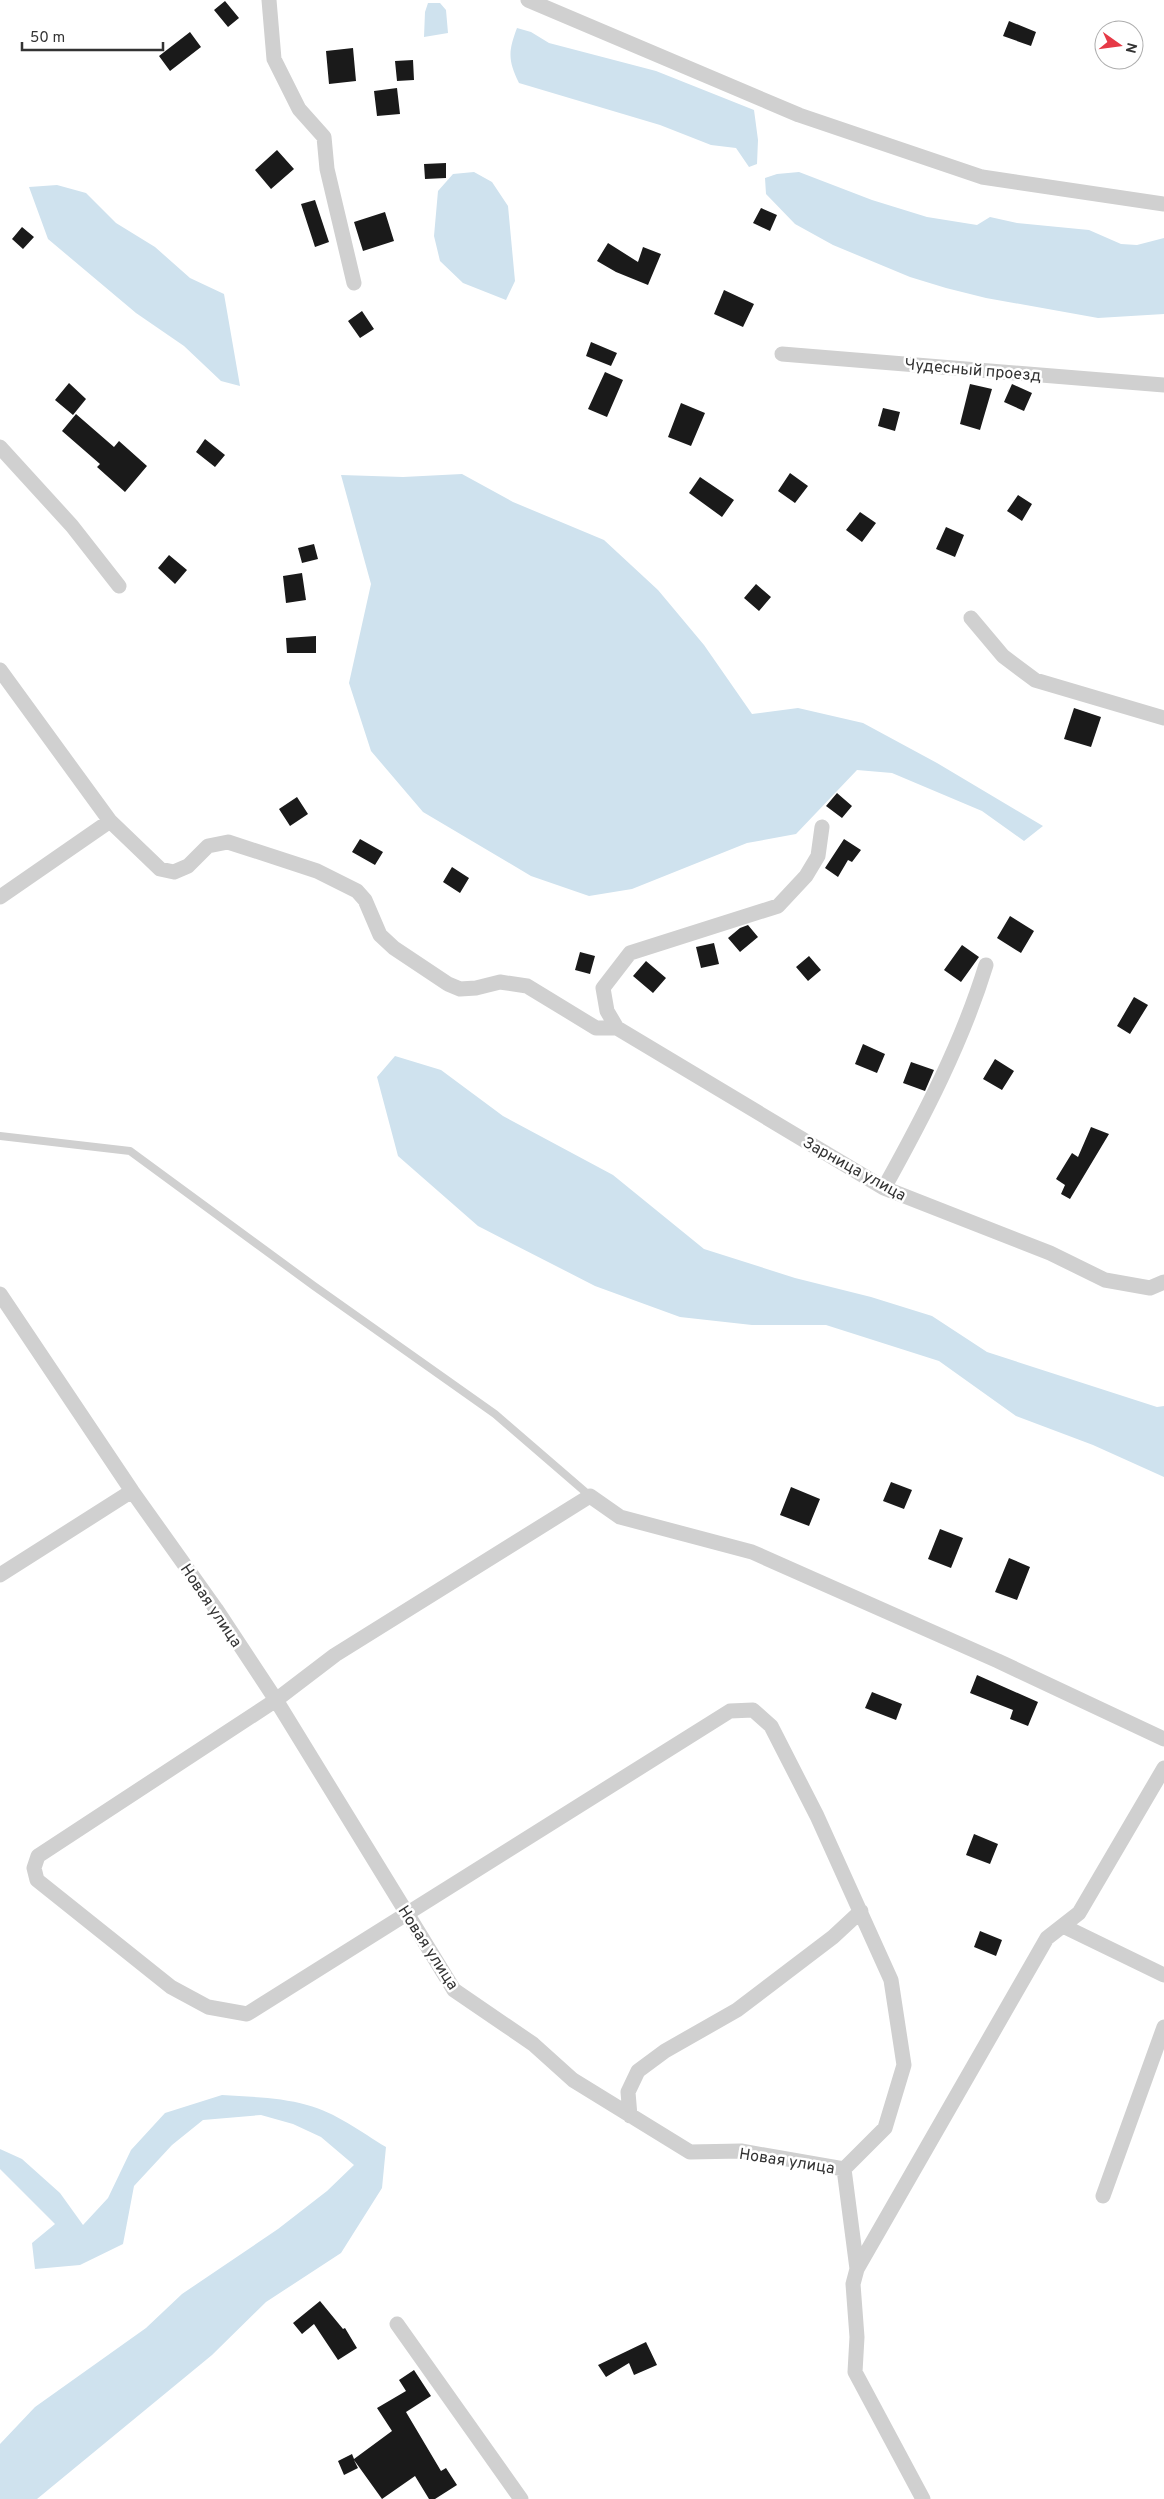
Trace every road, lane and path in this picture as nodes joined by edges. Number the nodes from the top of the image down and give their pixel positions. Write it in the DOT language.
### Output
graph roads {
  1 [pos="269,0"];
  2 [pos="528,0"];
  3 [pos="1164,204"];
  4 [pos="354,283"];
  5 [pos="782,354"];
  6 [pos="1164,385"];
  7 [pos="0,447"];
  8 [pos="119,586"];
  9 [pos="971,618"];
  10 [pos="0,670"];
  11 [pos="1164,718"];
  12 [pos="110,821"];
  13 [pos="822,827"];
  14 [pos="0,897"];
  15 [pos="986,964"];
  16 [pos="617,1028"];
  17 [pos="0,1136"];
  18 [pos="884,1188"];
  19 [pos="1164,1282"];
  20 [pos="0,1294"];
  21 [pos="132,1491"];
  22 [pos="590,1496"];
  23 [pos="0,1575"];
  24 [pos="276,1700"];
  25 [pos="1164,1738"];
  26 [pos="1164,1768"];
  27 [pos="861,1911"];
  28 [pos="406,1912"];
  29 [pos="1063,1926"];
  30 [pos="1164,1975"];
  31 [pos="1164,2027"];
  32 [pos="630,2116"];
  33 [pos="844,2169"];
  34 [pos="1103,2196"];
  35 [pos="857,2269"];
  36 [pos="397,2324"];
  37 [pos="521,2499"];
  38 [pos="924,2499"];
  1 -- 4 [label="street"];
  2 -- 3 [label="street"];
  5 -- 6 [label="street, Чудесный проезд"];
  7 -- 8 [label="street"];
  9 -- 11 [label="street"];
  10 -- 12 [label="street"];
  12 -- 14 [label="street"];
  12 -- 16 [label="street"];
  13 -- 16 [label="street"];
  15 -- 18 [label="street"];
  16 -- 18 [label="street, Зарница улица"];
  17 -- 22 [label="lane"];
  18 -- 19 [label="street, Зарница улица"];
  20 -- 21 [label="street, Новая улица"];
  21 -- 23 [label="street"];
  21 -- 24 [label="street, Новая улица"];
  22 -- 24 [label="street"];
  22 -- 25 [label="street"];
  24 -- 28 [label="street, Новая улица"];
  24 -- 28 [label="street"];
  26 -- 29 [label="street"];
  27 -- 28 [label="street"];
  27 -- 32 [label="street"];
  27 -- 33 [label="street"];
  28 -- 32 [label="street, Новая улица"];
  29 -- 30 [label="street"];
  29 -- 35 [label="street"];
  31 -- 34 [label="street"];
  32 -- 33 [label="street, Новая улица"];
  33 -- 35 [label="street, Новая улица"];
  35 -- 38 [label="street, Новая улица"];
  36 -- 37 [label="street"];
}
